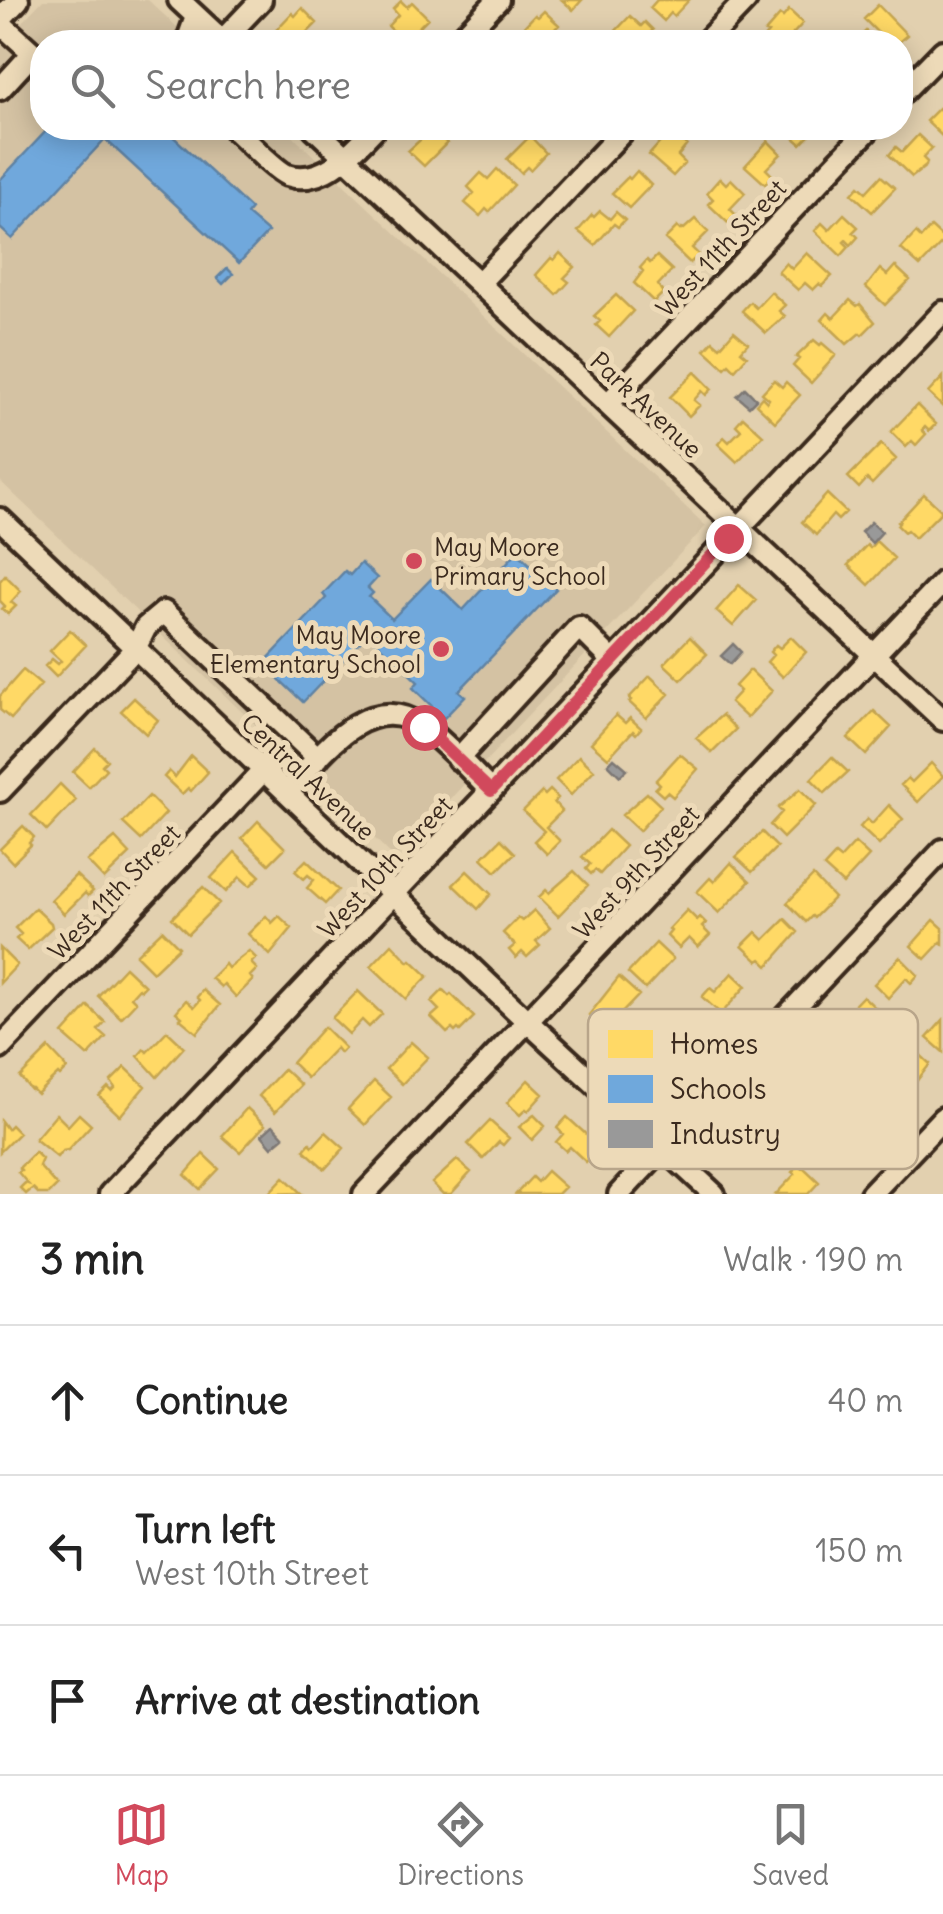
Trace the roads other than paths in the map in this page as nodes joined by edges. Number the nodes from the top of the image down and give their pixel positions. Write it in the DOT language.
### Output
graph roads {
  1 [pos="18,0"];
  2 [pos="179,0"];
  3 [pos="261,0"];
  4 [pos="498,0"];
  5 [pos="746,0"];
  6 [pos="196,16"];
  7 [pos="0,21"];
  8 [pos="191,30"];
  9 [pos="211,30"];
  10 [pos="234,30"];
  11 [pos="469,30"];
  12 [pos="717,30"];
  13 [pos="30,49"];
  14 [pos="943,50"];
  15 [pos="30,55"];
  16 [pos="913,82"];
  17 [pos="0,89"];
  18 [pos="247,140"];
  19 [pos="327,140"];
  20 [pos="363,140"];
  21 [pos="615,140"];
  22 [pos="859,140"];
  23 [pos="346,158"];
  24 [pos="480,282"];
  25 [pos="943,312"];
  26 [pos="608,404"];
  27 [pos="2,525"];
  28 [pos="739,526"];
  29 [pos="943,582"];
  30 [pos="135,649"];
  31 [pos="875,655"];
  32 [pos="613,661"];
  33 [pos="943,720"];
  34 [pos="318,758"];
  35 [pos="458,759"];
  36 [pos="264,770"];
  37 [pos="0,791"];
  38 [pos="491,791"];
  39 [pos="287,792"];
  40 [pos="943,850"];
  41 [pos="396,893"];
  42 [pos="794,1009"];
  43 [pos="528,1022"];
  44 [pos="0,1048"];
  45 [pos="588,1077"];
  46 [pos="943,1118"];
  47 [pos="918,1144"];
  48 [pos="643,1169"];
  49 [pos="687,1169"];
  50 [pos="895,1169"];
  51 [pos="110,1194"];
  52 [pos="364,1194"];
  53 [pos="619,1194"];
  54 [pos="714,1194"];
  55 [pos="871,1194"];
  1 -- 7 [label="street"];
  2 -- 6 [label="street"];
  3 -- 10 [label="street"];
  4 -- 11 [label="street"];
  5 -- 12 [label="street"];
  6 -- 8 [label="street"];
  6 -- 9 [label="street"];
  7 -- 13 [label="street"];
  14 -- 16 [label="street"];
  15 -- 17 [label="street"];
  18 -- 23 [label="street"];
  19 -- 23 [label="street, Park Avenue"];
  20 -- 23 [label="street"];
  21 -- 24 [label="street"];
  22 -- 26 [label="street, West 11th Street"];
  23 -- 24 [label="street, Park Avenue"];
  24 -- 26 [label="street, Park Avenue"];
  25 -- 28 [label="street, West 10th Street"];
  26 -- 28 [label="street, Park Avenue"];
  27 -- 30 [label="street, Central Avenue"];
  28 -- 31 [label="street, Park Avenue"];
  28 -- 32 [label="street, West 10th Street"];
  29 -- 31 [label="street, West 9th Street"];
  30 -- 34 [label="street"];
  30 -- 36 [label="street, Central Avenue"];
  30 -- 37 [label="street"];
  31 -- 33 [label="street, Park Avenue"];
  31 -- 43 [label="street, West 9th Street"];
  32 -- 35 [label="street"];
  32 -- 38 [label="street, West 10th Street"];
  34 -- 35 [label="street"];
  34 -- 39 [label="street"];
  35 -- 38 [label="street"];
  36 -- 39 [label="street, Central Avenue"];
  36 -- 44 [label="street, West 11th Street"];
  38 -- 41 [label="street, West 10th Street"];
  39 -- 41 [label="street, Central Avenue"];
  40 -- 42 [label="street"];
  41 -- 43 [label="street, Central Avenue"];
  41 -- 51 [label="street, West 10th Street"];
  43 -- 45 [label="street, Central Avenue"];
  43 -- 52 [label="street, West 9th Street"];
  46 -- 47 [label="street"];
  48 -- 53 [label="street"];
  49 -- 54 [label="street, Central Avenue"];
  50 -- 55 [label="street"];
}
